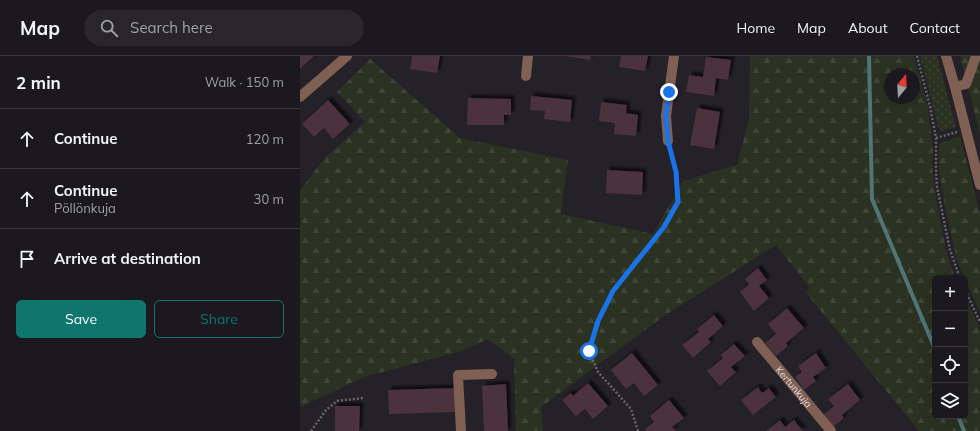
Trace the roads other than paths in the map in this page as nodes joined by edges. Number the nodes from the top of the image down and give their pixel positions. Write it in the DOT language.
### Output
graph roads {
  1 [pos="347,56"];
  2 [pos="528,56"];
  3 [pos="674,56"];
  4 [pos="946,56"];
  5 [pos="976,56"];
  6 [pos="526,76"];
  7 [pos="955,87"];
  8 [pos="300,97"];
  9 [pos="668,141"];
  10 [pos="980,185"];
  11 [pos="757,342"];
  12 [pos="492,374"];
  13 [pos="461,431"];
  14 [pos="831,431"];
  1 -- 8 [label="street"];
  2 -- 6 [label="street"];
  3 -- 9 [label="street"];
  4 -- 7 [label="street"];
  5 -- 7 [label="street"];
  7 -- 10 [label="street"];
  11 -- 14 [label="street, Kertunkuja"];
  12 -- 13 [label="street"];
}
